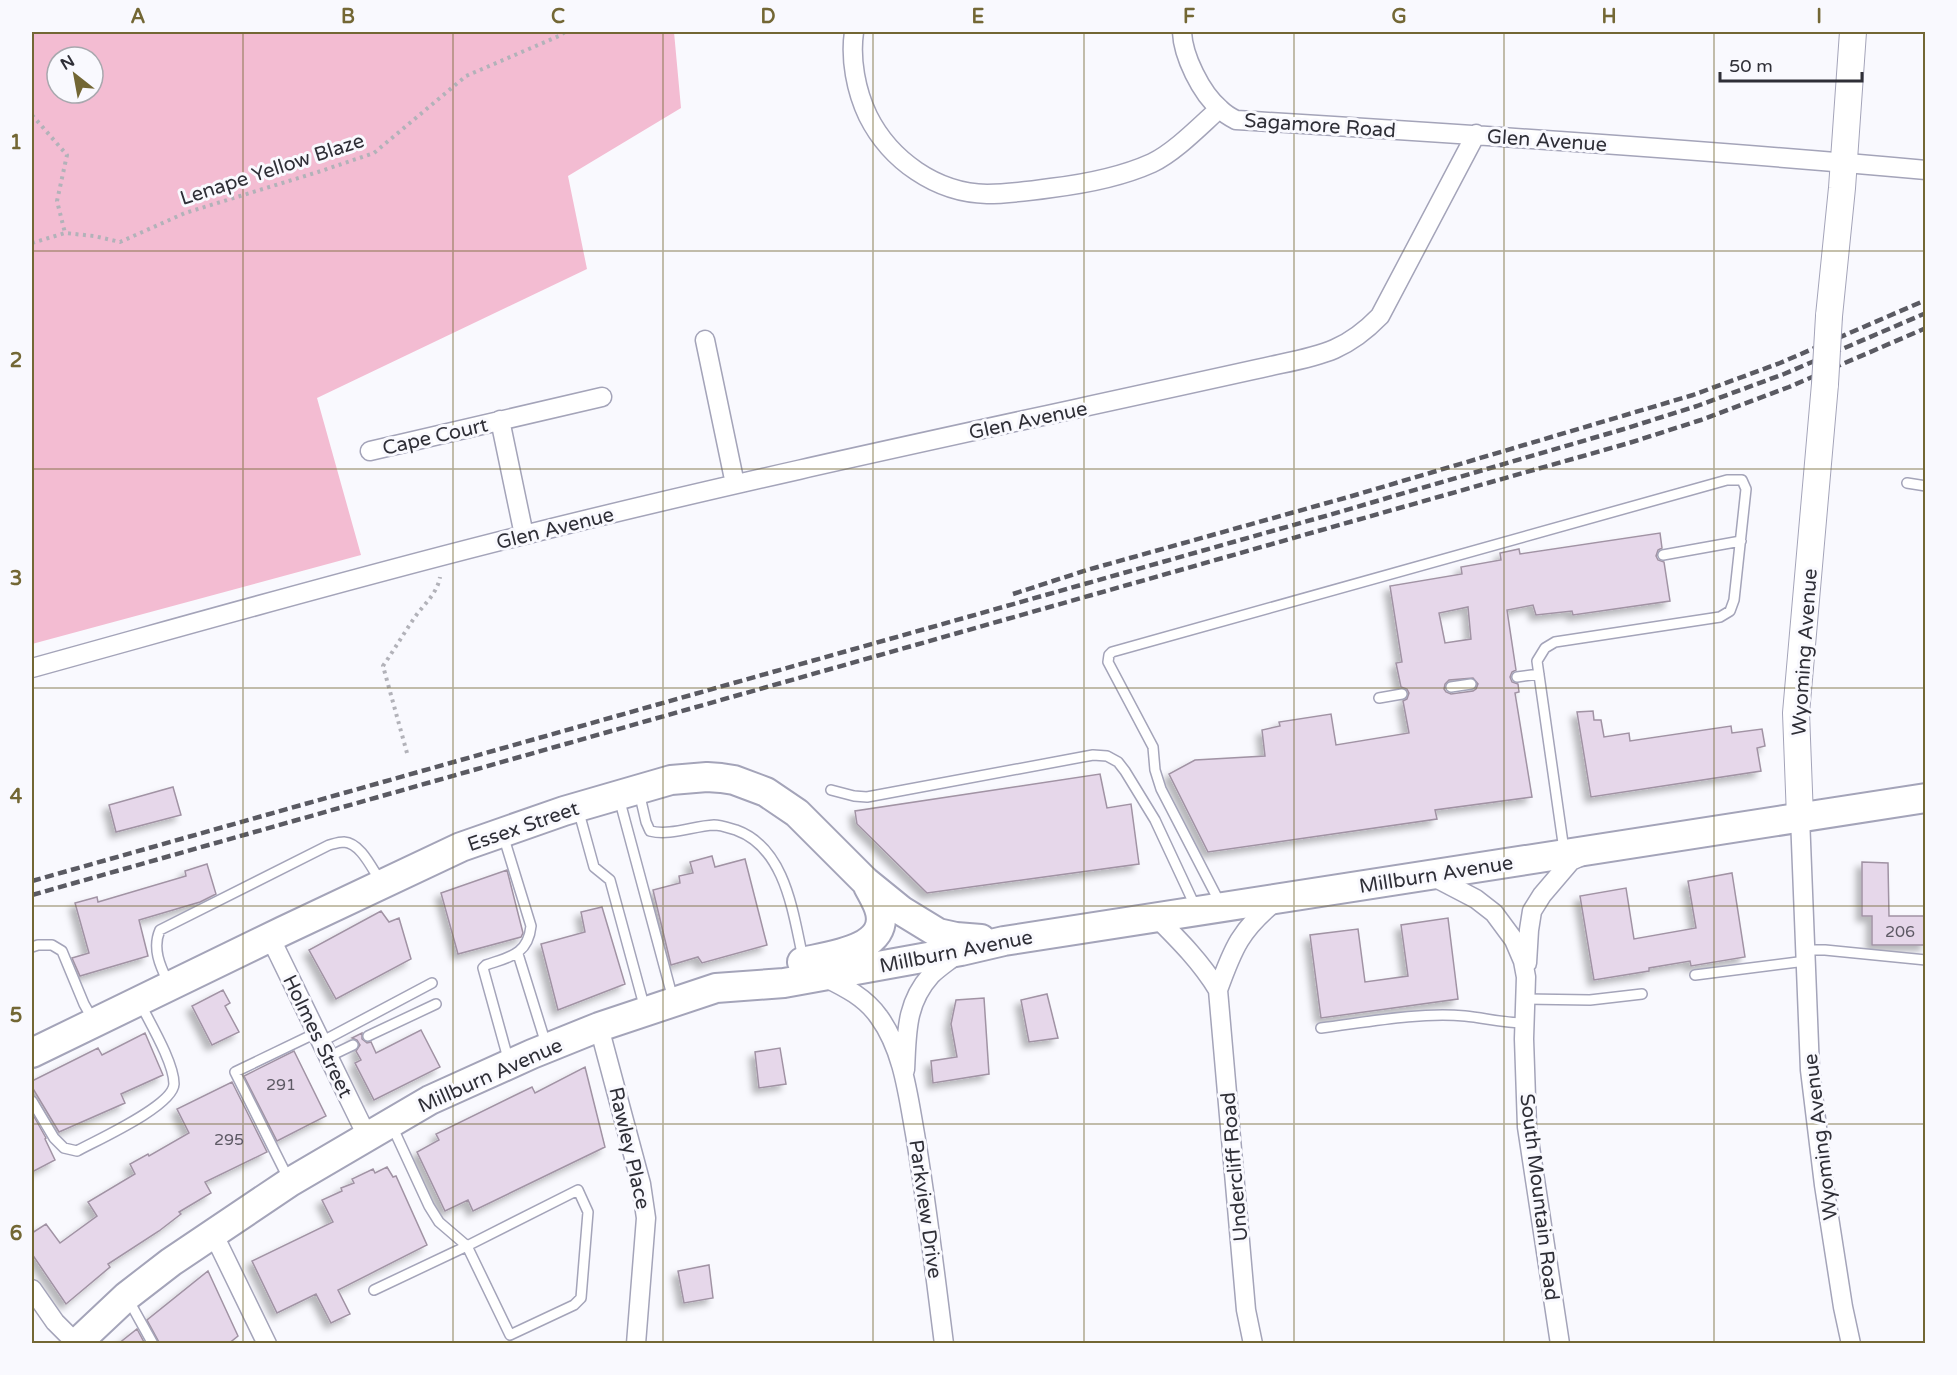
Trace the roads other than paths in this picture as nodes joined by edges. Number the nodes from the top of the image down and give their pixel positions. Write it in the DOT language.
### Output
graph roads {
  1 [pos="854,32"];
  2 [pos="1182,32"];
  3 [pos="1853,32"];
  4 [pos="1219,109"];
  5 [pos="1476,134"];
  6 [pos="1844,162"];
  7 [pos="1926,170"];
  8 [pos="705,340"];
  9 [pos="602,397"];
  10 [pos="500,420"];
  11 [pos="370,451"];
  12 [pos="1906,483"];
  13 [pos="735,484"];
  14 [pos="1926,486"];
  15 [pos="524,535"];
  16 [pos="1741,541"];
  17 [pos="1663,555"];
  18 [pos="32,668"];
  19 [pos="1539,674"];
  20 [pos="1517,676"];
  21 [pos="1471,684"];
  22 [pos="1451,687"];
  23 [pos="1402,694"];
  24 [pos="1378,698"];
  25 [pos="831,790"];
  26 [pos="628,792"];
  27 [pos="1926,798"];
  28 [pos="577,807"];
  29 [pos="1800,817"];
  30 [pos="502,832"];
  31 [pos="1598,849"];
  32 [pos="1564,854"];
  33 [pos="1429,875"];
  34 [pos="865,881"];
  35 [pos="382,884"];
  36 [pos="1278,899"];
  37 [pos="1210,909"];
  38 [pos="1155,917"];
  39 [pos="270,937"];
  40 [pos="1004,941"];
  41 [pos="32,947"];
  42 [pos="961,951"];
  43 [pos="518,954"];
  44 [pos="1806,956"];
  45 [pos="1926,960"];
  46 [pos="813,969"];
  47 [pos="1695,975"];
  48 [pos="1526,977"];
  49 [pos="432,983"];
  50 [pos="169,986"];
  51 [pos="1218,990"];
  52 [pos="1642,994"];
  53 [pos="1525,999"];
  54 [pos="139,1001"];
  55 [pos="673,1002"];
  56 [pos="436,1004"];
  57 [pos="645,1011"];
  58 [pos="94,1023"];
  59 [pos="1525,1023"];
  60 [pos="599,1027"];
  61 [pos="1321,1028"];
  62 [pos="368,1036"];
  63 [pos="322,1044"];
  64 [pos="353,1045"];
  65 [pos="547,1048"];
  66 [pos="32,1053"];
  67 [pos="510,1064"];
  68 [pos="904,1074"];
  69 [pos="32,1101"];
  70 [pos="378,1129"];
  71 [pos="290,1182"];
  72 [pos="213,1233"];
  73 [pos="467,1246"];
  74 [pos="32,1289"];
  75 [pos="374,1290"];
  76 [pos="127,1296"];
  77 [pos="76,1343"];
  78 [pos="153,1344"];
  79 [pos="267,1344"];
  80 [pos="636,1344"];
  81 [pos="944,1344"];
  82 [pos="1253,1344"];
  83 [pos="1560,1344"];
  84 [pos="1851,1344"];
  1 -- 4 [label="street"];
  2 -- 4 [label="street, Sagamore Road"];
  3 -- 6 [label="main road, Wyoming Avenue"];
  4 -- 5 [label="street, Sagamore Road"];
  5 -- 6 [label="street, Glen Avenue"];
  5 -- 13 [label="street, Glen Avenue"];
  6 -- 7 [label="street, Glen Avenue"];
  6 -- 29 [label="main road, Wyoming Avenue, bridge"];
  8 -- 13 [label="street"];
  9 -- 10 [label="street, Cape Court"];
  10 -- 11 [label="street, Cape Court"];
  10 -- 15 [label="street, Cape Court"];
  12 -- 14 [label="lane"];
  13 -- 15 [label="street, Glen Avenue"];
  15 -- 18 [label="street, Glen Avenue"];
  16 -- 17 [label="lane"];
  16 -- 19 [label="lane"];
  16 -- 37 [label="lane"];
  19 -- 20 [label="lane"];
  19 -- 32 [label="lane"];
  21 -- 22 [label="lane"];
  23 -- 24 [label="lane"];
  25 -- 37 [label="lane"];
  26 -- 28 [label="main road, Essex Street"];
  26 -- 34 [label="main road, Essex Street"];
  26 -- 46 [label="lane"];
  26 -- 55 [label="lane"];
  27 -- 29 [label="main road, Millburn Avenue"];
  28 -- 30 [label="main road, Essex Street"];
  28 -- 57 [label="lane"];
  29 -- 31 [label="main road, Millburn Avenue"];
  29 -- 44 [label="street, Wyoming Avenue"];
  30 -- 35 [label="main road, Essex Street"];
  30 -- 43 [label="lane"];
  31 -- 32 [label="main road, Millburn Avenue"];
  31 -- 48 [label="street, South Mountain Road"];
  32 -- 33 [label="main road, Millburn Avenue"];
  33 -- 36 [label="main road, Millburn Avenue"];
  33 -- 48 [label="street, South Mountain Road"];
  34 -- 40 [label="main road, Essex Street"];
  34 -- 46 [label="main road"];
  35 -- 39 [label="main road, Essex Street"];
  35 -- 50 [label="lane"];
  36 -- 37 [label="main road, Millburn Avenue"];
  36 -- 51 [label="street, Undercliff Road"];
  37 -- 38 [label="main road, Millburn Avenue"];
  38 -- 40 [label="main road, Millburn Avenue"];
  38 -- 51 [label="street, Undercliff Road"];
  39 -- 50 [label="main road, Essex Street"];
  39 -- 63 [label="street, Holmes Street"];
  40 -- 42 [label="main road, Millburn Avenue"];
  41 -- 58 [label="lane"];
  42 -- 46 [label="main road, Millburn Avenue"];
  42 -- 68 [label="street, Parkview Drive"];
  43 -- 65 [label="lane"];
  43 -- 67 [label="lane"];
  44 -- 45 [label="lane"];
  44 -- 47 [label="lane"];
  44 -- 84 [label="street, Wyoming Avenue"];
  46 -- 55 [label="main road, Millburn Avenue"];
  46 -- 68 [label="street, Parkview Drive"];
  48 -- 53 [label="street, South Mountain Road"];
  49 -- 63 [label="lane"];
  50 -- 54 [label="main road, Essex Street"];
  51 -- 82 [label="street, Undercliff Road"];
  52 -- 53 [label="lane"];
  53 -- 59 [label="street, South Mountain Road"];
  54 -- 58 [label="main road, Essex Street"];
  54 -- 69 [label="lane"];
  55 -- 57 [label="main road, Millburn Avenue"];
  56 -- 62 [label="lane"];
  57 -- 60 [label="main road, Millburn Avenue"];
  58 -- 66 [label="main road, Essex Street"];
  59 -- 61 [label="lane"];
  59 -- 83 [label="street, South Mountain Road"];
  60 -- 65 [label="main road, Millburn Avenue"];
  60 -- 80 [label="street, Rawley Place"];
  63 -- 64 [label="lane"];
  63 -- 70 [label="street, Holmes Street"];
  63 -- 71 [label="lane"];
  65 -- 67 [label="main road, Millburn Avenue"];
  67 -- 70 [label="main road, Millburn Avenue"];
  68 -- 81 [label="street, Parkview Drive"];
  70 -- 71 [label="main road, Millburn Avenue"];
  70 -- 73 [label="lane"];
  71 -- 72 [label="main road, Millburn Avenue"];
  72 -- 76 [label="main road, Millburn Avenue"];
  72 -- 79 [label="street"];
  73 -- 73 [label="lane"];
  73 -- 75 [label="lane"];
  74 -- 77 [label="street"];
  76 -- 77 [label="main road, Millburn Avenue"];
  76 -- 78 [label="lane"];
}
